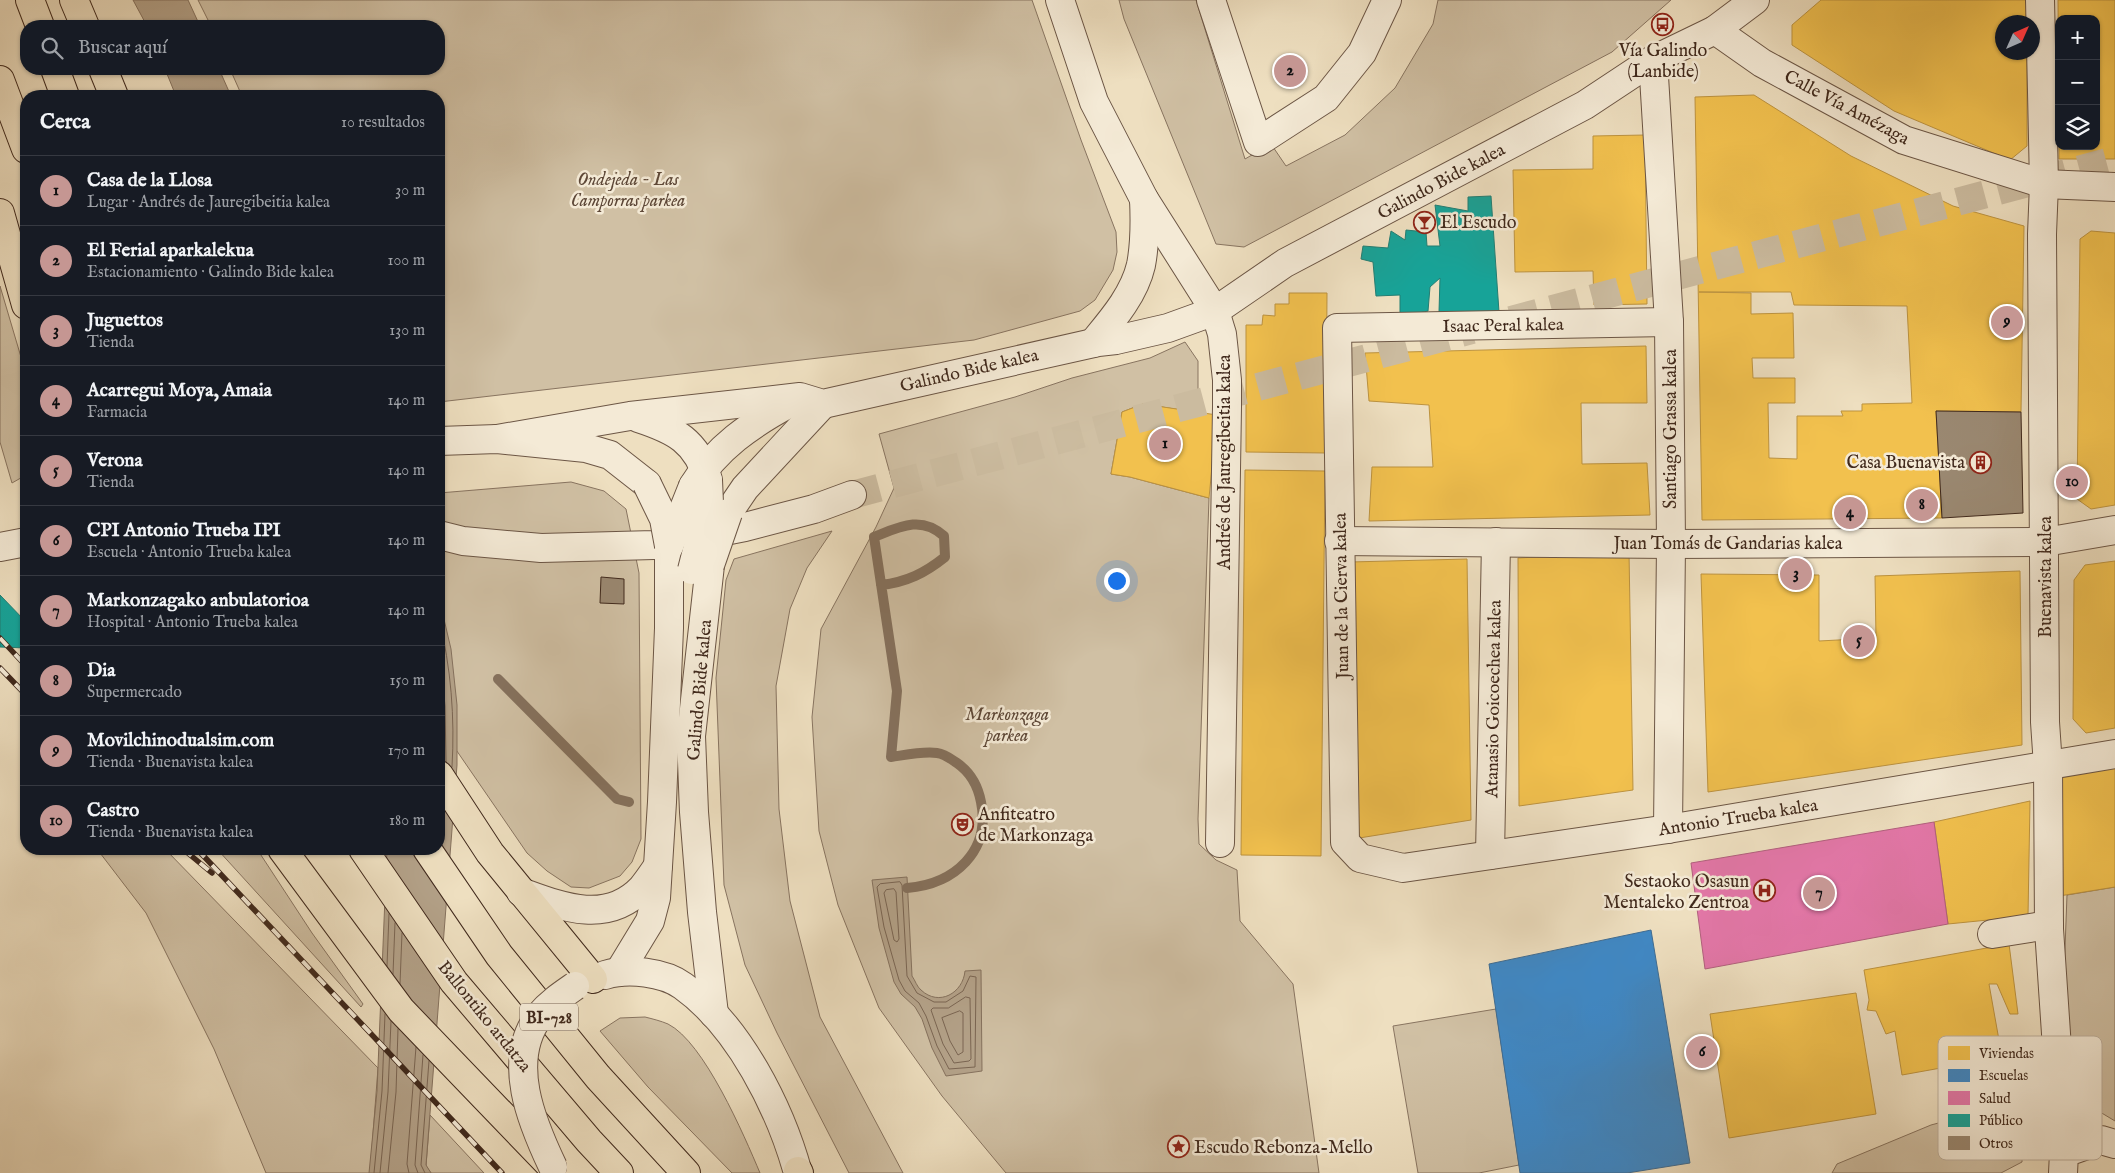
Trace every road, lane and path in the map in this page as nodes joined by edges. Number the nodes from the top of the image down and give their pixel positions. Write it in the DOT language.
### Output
graph roads {
  1 [pos="30,0"];
  2 [pos="74,0"];
  3 [pos="1060,0"];
  4 [pos="1211,0"];
  5 [pos="1387,0"];
  6 [pos="1755,0"];
  7 [pos="2040,0"];
  8 [pos="38,20"];
  9 [pos="82,20"];
  10 [pos="1715,30"];
  11 [pos="1653,60"];
  12 [pos="57,75"];
  13 [pos="105,75"];
  14 [pos="0,80"];
  15 [pos="63,90"];
  16 [pos="112,90"];
  17 [pos="20,133"];
  18 [pos="2044,184"];
  19 [pos="2115,187"];
  20 [pos="1144,199"];
  21 [pos="0,213"];
  22 [pos="1190,269"];
  23 [pos="20,284"];
  24 [pos="1215,311"];
  25 [pos="1670,322"];
  26 [pos="1338,328"];
  27 [pos="1104,342"];
  28 [pos="812,401"];
  29 [pos="630,416"];
  30 [pos="486,439"];
  31 [pos="445,441"];
  32 [pos="702,478"];
  33 [pos="852,494"];
  34 [pos="2115,530"];
  35 [pos="445,536"];
  36 [pos="1339,541"];
  37 [pos="1496,542"];
  38 [pos="2045,542"];
  39 [pos="20,543"];
  40 [pos="1671,544"];
  41 [pos="669,546"];
  42 [pos="0,547"];
  43 [pos="690,570"];
  44 [pos="2115,754"];
  45 [pos="2048,766"];
  46 [pos="445,784"];
  47 [pos="1668,829"];
  48 [pos="1220,843"];
  49 [pos="286,855"];
  50 [pos="367,855"];
  51 [pos="431,855"];
  52 [pos="1490,855"];
  53 [pos="1360,858"];
  54 [pos="658,866"];
  55 [pos="522,892"];
  56 [pos="2049,925"];
  57 [pos="1992,934"];
  58 [pos="619,972"];
  59 [pos="584,982"];
  60 [pos="714,1014"];
  61 [pos="2056,1036"];
  62 [pos="2102,1140"];
  63 [pos="2115,1144"];
  64 [pos="554,1170"];
  65 [pos="798,1172"];
  66 [pos="619,1173"];
  67 [pos="686,1173"];
  1 -- 8 [label="main road"];
  2 -- 9 [label="main road"];
  3 -- 20 [label="street, Andrés de Jauregibeitia kalea"];
  4 -- 5 [label="street"];
  6 -- 10 [label="street, Galindo Bide kalea"];
  7 -- 18 [label="street, Buenavista kalea"];
  10 -- 11 [label="street, Galindo Bide kalea"];
  10 -- 18 [label="street, Calle Vía Amézaga"];
  11 -- 24 [label="street, Galindo Bide kalea"];
  11 -- 25 [label="street, Santiago Grassa kalea"];
  12 -- 15 [label="main road"];
  13 -- 16 [label="main road"];
  14 -- 17 [label="main road"];
  18 -- 19 [label="street, Calle Vía Amézaga"];
  18 -- 38 [label="street, Buenavista kalea"];
  20 -- 22 [label="street, Andrés de Jauregibeitia kalea"];
  20 -- 27 [label="street"];
  21 -- 23 [label="main road"];
  22 -- 24 [label="street, Andrés de Jauregibeitia kalea"];
  22 -- 27 [label="street, Galindo Bide kalea"];
  24 -- 27 [label="street, Galindo Bide kalea"];
  24 -- 48 [label="street, Andrés de Jauregibeitia kalea"];
  25 -- 26 [label="street, Isaac Peral kalea"];
  25 -- 40 [label="street, Santiago Grassa kalea"];
  26 -- 36 [label="street, Juan de la Cierva kalea"];
  27 -- 28 [label="street, Galindo Bide kalea"];
  28 -- 29 [label="street"];
  28 -- 32 [label="street"];
  28 -- 43 [label="street, Galindo Bide kalea, bridge"];
  29 -- 30 [label="street"];
  29 -- 32 [label="street"];
  30 -- 31 [label="street"];
  30 -- 41 [label="street, bridge"];
  32 -- 41 [label="street, bridge"];
  32 -- 43 [label="street, bridge"];
  33 -- 35 [label="street"];
  34 -- 38 [label="street, Juan Tomás de Gandarias kalea"];
  36 -- 37 [label="street, Juan Tomás de Gandarias kalea"];
  36 -- 53 [label="street, Juan de la Cierva kalea"];
  37 -- 40 [label="street, Juan Tomás de Gandarias kalea"];
  37 -- 52 [label="street, Atanasio Goicoechea kalea"];
  38 -- 40 [label="street, Juan Tomás de Gandarias kalea"];
  38 -- 45 [label="street, Buenavista kalea"];
  39 -- 42 [label="street"];
  40 -- 47 [label="street, Santiago Grassa kalea"];
  41 -- 43 [label="street"];
  43 -- 54 [label="street, Galindo Bide kalea"];
  43 -- 60 [label="street, Galindo Bide kalea"];
  44 -- 45 [label="street, Antonio Trueba kalea"];
  45 -- 47 [label="street, Antonio Trueba kalea"];
  45 -- 56 [label="street, Buenavista kalea"];
  46 -- 55 [label="main road"];
  47 -- 52 [label="street, Antonio Trueba kalea"];
  49 -- 64 [label="main road"];
  50 -- 66 [label="main road, Ballontiko ardatza / BI-728"];
  51 -- 67 [label="main road, BI-728"];
  52 -- 53 [label="street, Antonio Trueba kalea"];
  54 -- 55 [label="street"];
  54 -- 58 [label="street, Galindo Bide kalea"];
  55 -- 59 [label="main road"];
  56 -- 57 [label="street"];
  56 -- 61 [label="street, Buenavista kalea"];
  58 -- 59 [label="street"];
  58 -- 60 [label="street"];
  59 -- 64 [label="street, bridge"];
  60 -- 65 [label="street"];
  62 -- 63 [label="street"];
}
